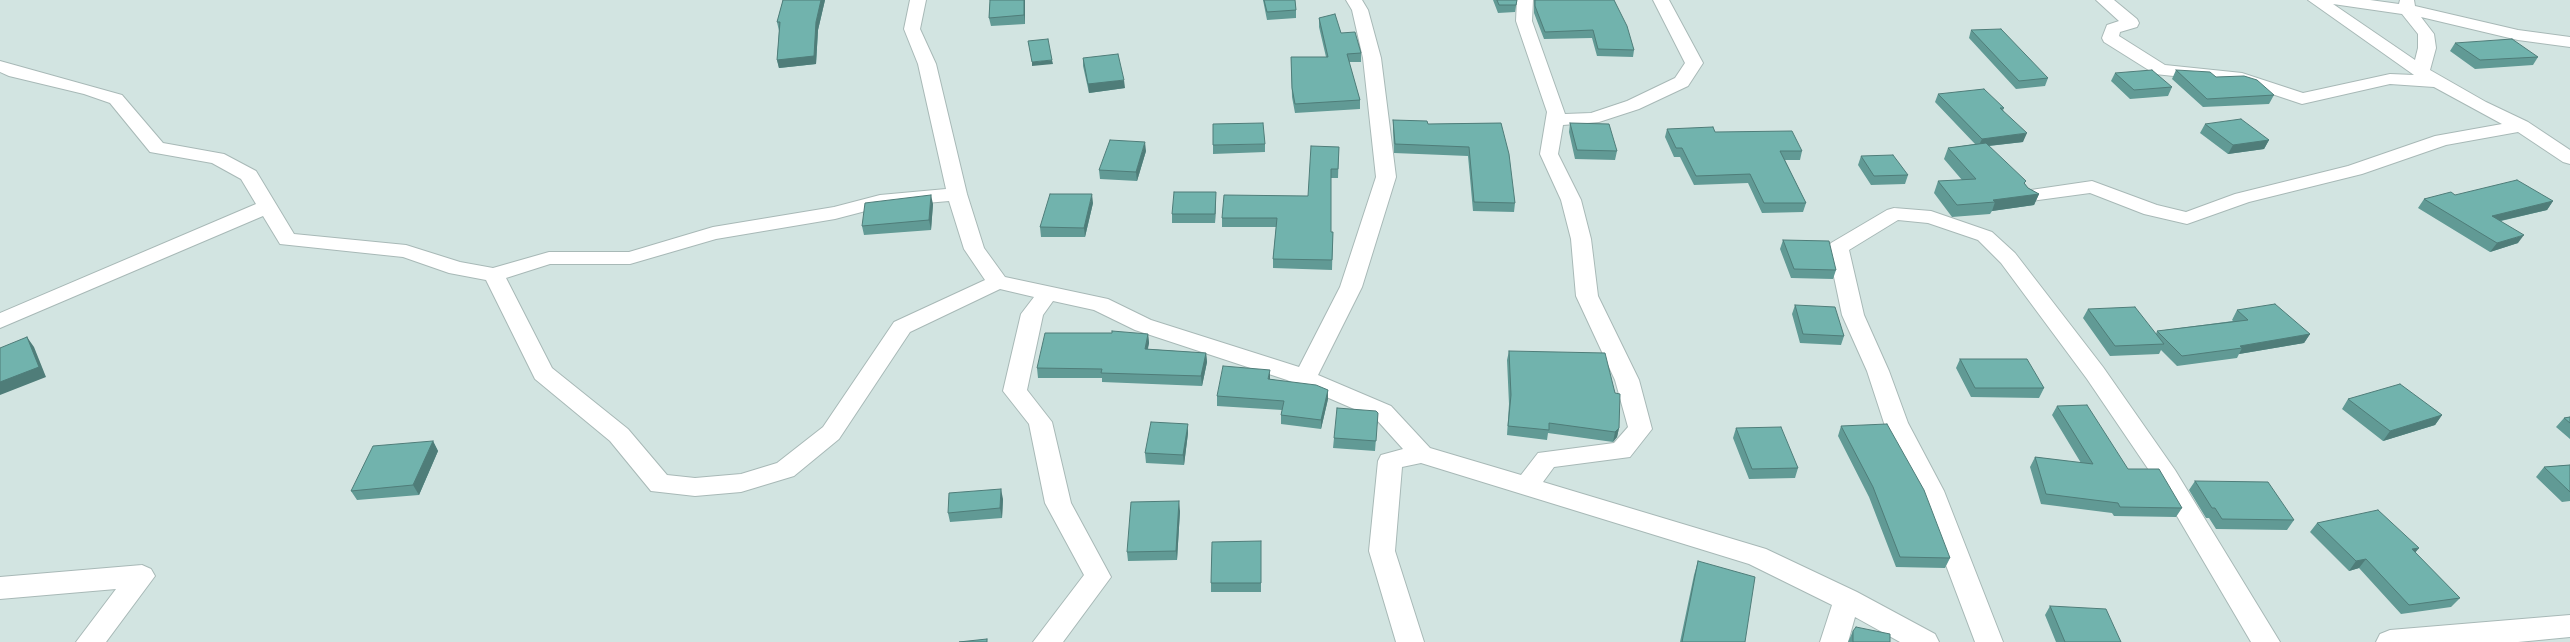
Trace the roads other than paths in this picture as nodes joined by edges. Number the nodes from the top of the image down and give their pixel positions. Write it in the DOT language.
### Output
graph roads {
  1 [pos="918,0"];
  2 [pos="1354,0"];
  3 [pos="1525,0"];
  4 [pos="1662,0"];
  5 [pos="2104,0"];
  6 [pos="2316,0"];
  7 [pos="2335,0"];
  8 [pos="2407,5"];
  9 [pos="2570,42"];
  10 [pos="0,66"];
  11 [pos="2421,72"];
  12 [pos="2439,82"];
  13 [pos="1554,120"];
  14 [pos="2521,126"];
  15 [pos="2570,158"];
  16 [pos="957,194"];
  17 [pos="2031,195"];
  18 [pos="267,207"];
  19 [pos="494,275"];
  20 [pos="998,282"];
  21 [pos="1048,293"];
  22 [pos="0,321"];
  23 [pos="1305,378"];
  24 [pos="1420,454"];
  25 [pos="1525,487"];
  26 [pos="0,588"];
  27 [pos="1847,600"];
  28 [pos="2570,626"];
  29 [pos="90,642"];
  30 [pos="1047,642"];
  31 [pos="1410,642"];
  32 [pos="1834,642"];
  33 [pos="1925,642"];
  34 [pos="1989,642"];
  35 [pos="2266,642"];
  36 [pos="2390,642"];
  1 -- 16 [label="street"];
  2 -- 23 [label="street"];
  3 -- 13 [label="street"];
  4 -- 13 [label="street"];
  5 -- 12 [label="street"];
  6 -- 11 [label="street"];
  7 -- 8 [label="street"];
  8 -- 9 [label="street"];
  8 -- 11 [label="street"];
  10 -- 18 [label="street"];
  11 -- 12 [label="street"];
  12 -- 14 [label="street"];
  13 -- 25 [label="street"];
  14 -- 15 [label="street"];
  14 -- 17 [label="street"];
  16 -- 19 [label="street"];
  16 -- 20 [label="street"];
  18 -- 19 [label="street"];
  18 -- 22 [label="street"];
  19 -- 20 [label="street"];
  20 -- 21 [label="street"];
  21 -- 23 [label="street"];
  21 -- 30 [label="street"];
  23 -- 24 [label="street"];
  24 -- 25 [label="street"];
  24 -- 31 [label="street"];
  25 -- 27 [label="street"];
  26 -- 29 [label="street"];
  27 -- 32 [label="street"];
  27 -- 33 [label="street"];
  28 -- 36 [label="street"];
  34 -- 35 [label="street"];
}
